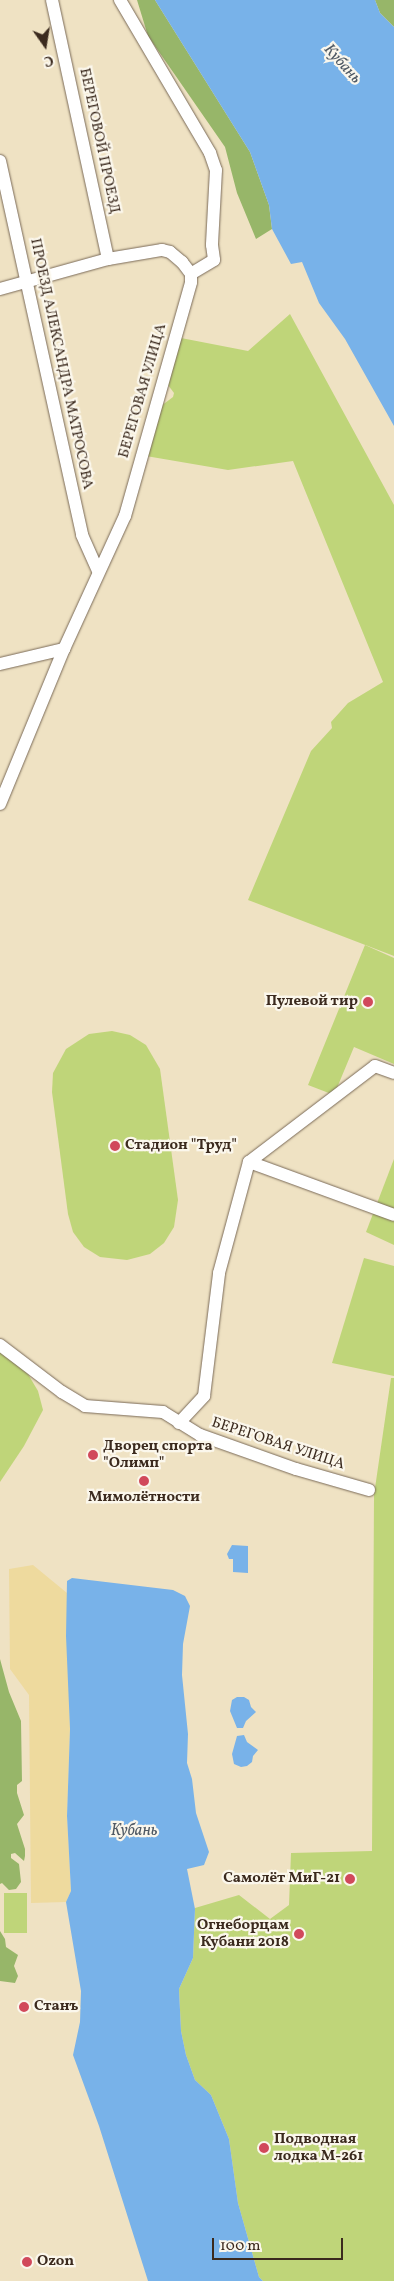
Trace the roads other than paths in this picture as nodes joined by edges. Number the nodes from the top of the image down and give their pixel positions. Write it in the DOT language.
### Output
graph roads {
  1 [pos="52,0"];
  2 [pos="120,0"];
  3 [pos="0,161"];
  4 [pos="108,259"];
  5 [pos="192,274"];
  6 [pos="25,282"];
  7 [pos="0,288"];
  8 [pos="98,571"];
  9 [pos="64,649"];
  10 [pos="0,664"];
  11 [pos="0,804"];
  12 [pos="394,1073"];
  13 [pos="249,1162"];
  14 [pos="394,1215"];
  15 [pos="0,1345"];
  16 [pos="179,1423"];
  17 [pos="369,1490"];
  1 -- 4 [label="street, БЕРЕГОВОЙ ПРОЕЗД"];
  2 -- 5 [label="street"];
  3 -- 6 [label="street, ПРОЕЗД АЛЕКСАНДРА МАТРОСОВА"];
  4 -- 5 [label="street"];
  4 -- 6 [label="street"];
  5 -- 8 [label="street, БЕРЕГОВАЯ УЛИЦА"];
  6 -- 7 [label="street"];
  6 -- 8 [label="street, ПРОЕЗД АЛЕКСАНДРА МАТРОСОВА"];
  8 -- 9 [label="street, БЕРЕГОВАЯ УЛИЦА"];
  9 -- 10 [label="street"];
  9 -- 11 [label="street, БЕРЕГОВАЯ УЛИЦА"];
  12 -- 13 [label="street"];
  13 -- 14 [label="street"];
  13 -- 16 [label="street, БЕРЕГОВАЯ УЛИЦА"];
  15 -- 16 [label="street, БЕРЕГОВАЯ УЛИЦА"];
  16 -- 17 [label="street, БЕРЕГОВАЯ УЛИЦА"];
}
